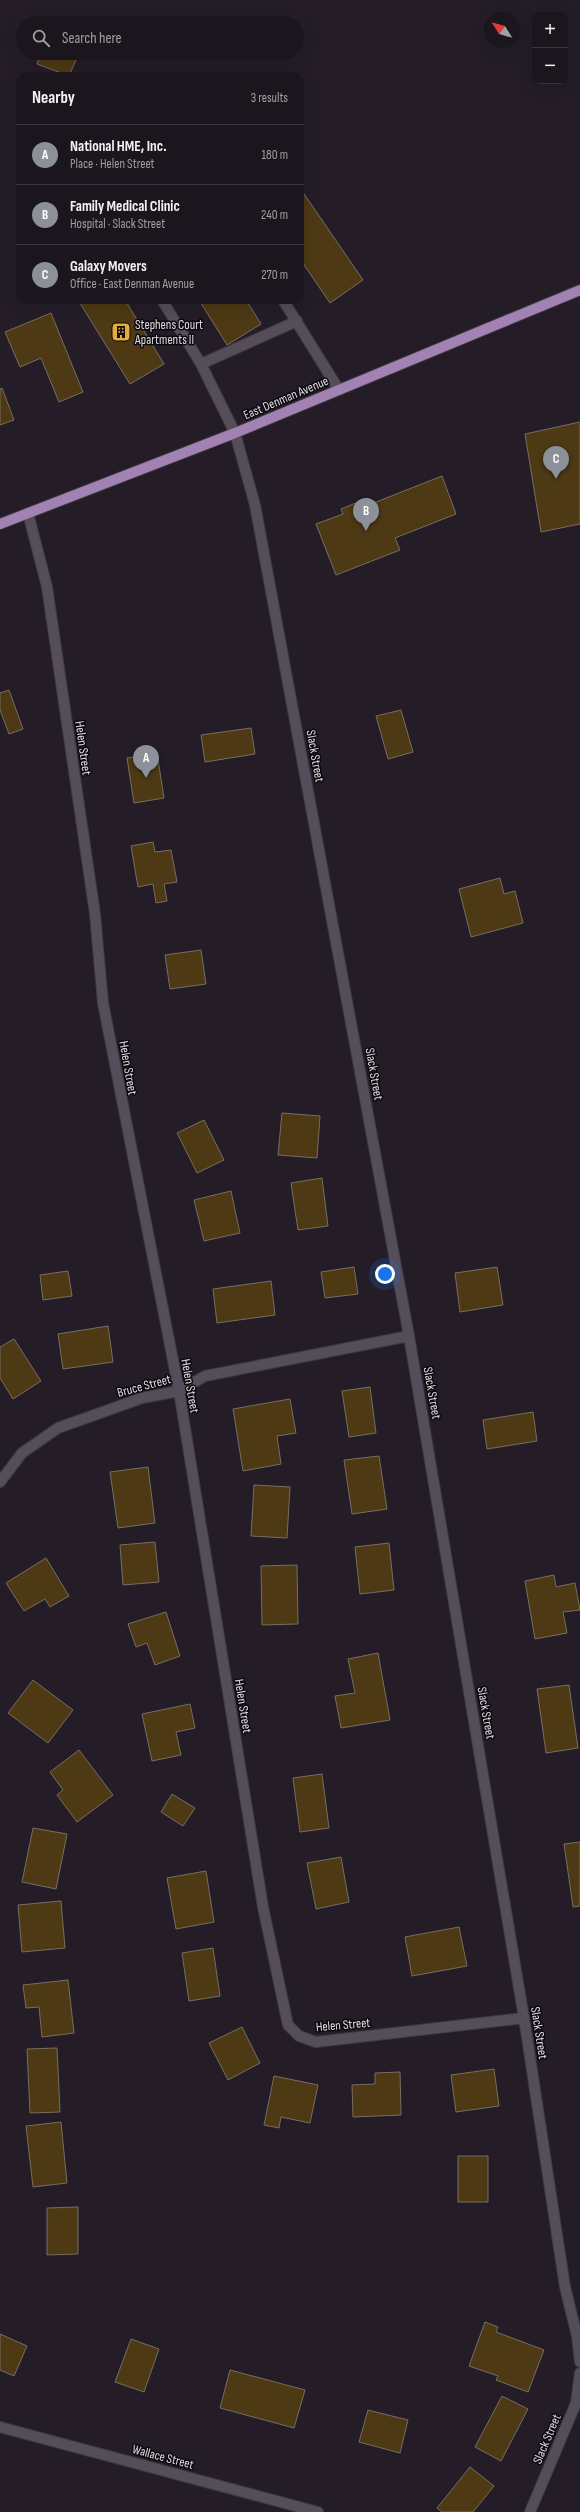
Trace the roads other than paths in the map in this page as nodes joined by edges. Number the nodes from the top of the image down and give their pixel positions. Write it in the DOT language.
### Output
graph roads {
  1 [pos="580,290"];
  2 [pos="164,304"];
  3 [pos="286,304"];
  4 [pos="297,321"];
  5 [pos="201,364"];
  6 [pos="339,390"];
  7 [pos="235,433"];
  8 [pos="28,513"];
  9 [pos="0,524"];
  10 [pos="409,1336"];
  11 [pos="179,1391"];
  12 [pos="0,1482"];
  13 [pos="524,2018"];
  14 [pos="580,2362"];
  15 [pos="580,2374"];
  16 [pos="0,2427"];
  17 [pos="318,2512"];
  18 [pos="530,2512"];
  1 -- 6 [label="main road, East Denman Avenue"];
  2 -- 5 [label="street, Slack Street"];
  3 -- 4 [label="street"];
  4 -- 5 [label="street"];
  4 -- 6 [label="street"];
  5 -- 7 [label="street, Slack Street"];
  6 -- 7 [label="main road, East Denman Avenue"];
  7 -- 8 [label="main road, East Denman Avenue"];
  7 -- 10 [label="street, Slack Street"];
  8 -- 9 [label="main road, East Denman Avenue"];
  8 -- 11 [label="street, Helen Street"];
  10 -- 11 [label="street, Bruce Street"];
  10 -- 13 [label="street, Slack Street"];
  11 -- 12 [label="street, Bruce Street"];
  11 -- 13 [label="street, Helen Street"];
  13 -- 14 [label="street, Slack Street"];
  15 -- 18 [label="street, Slack Street"];
  16 -- 17 [label="street, Wallace Street"];
}
